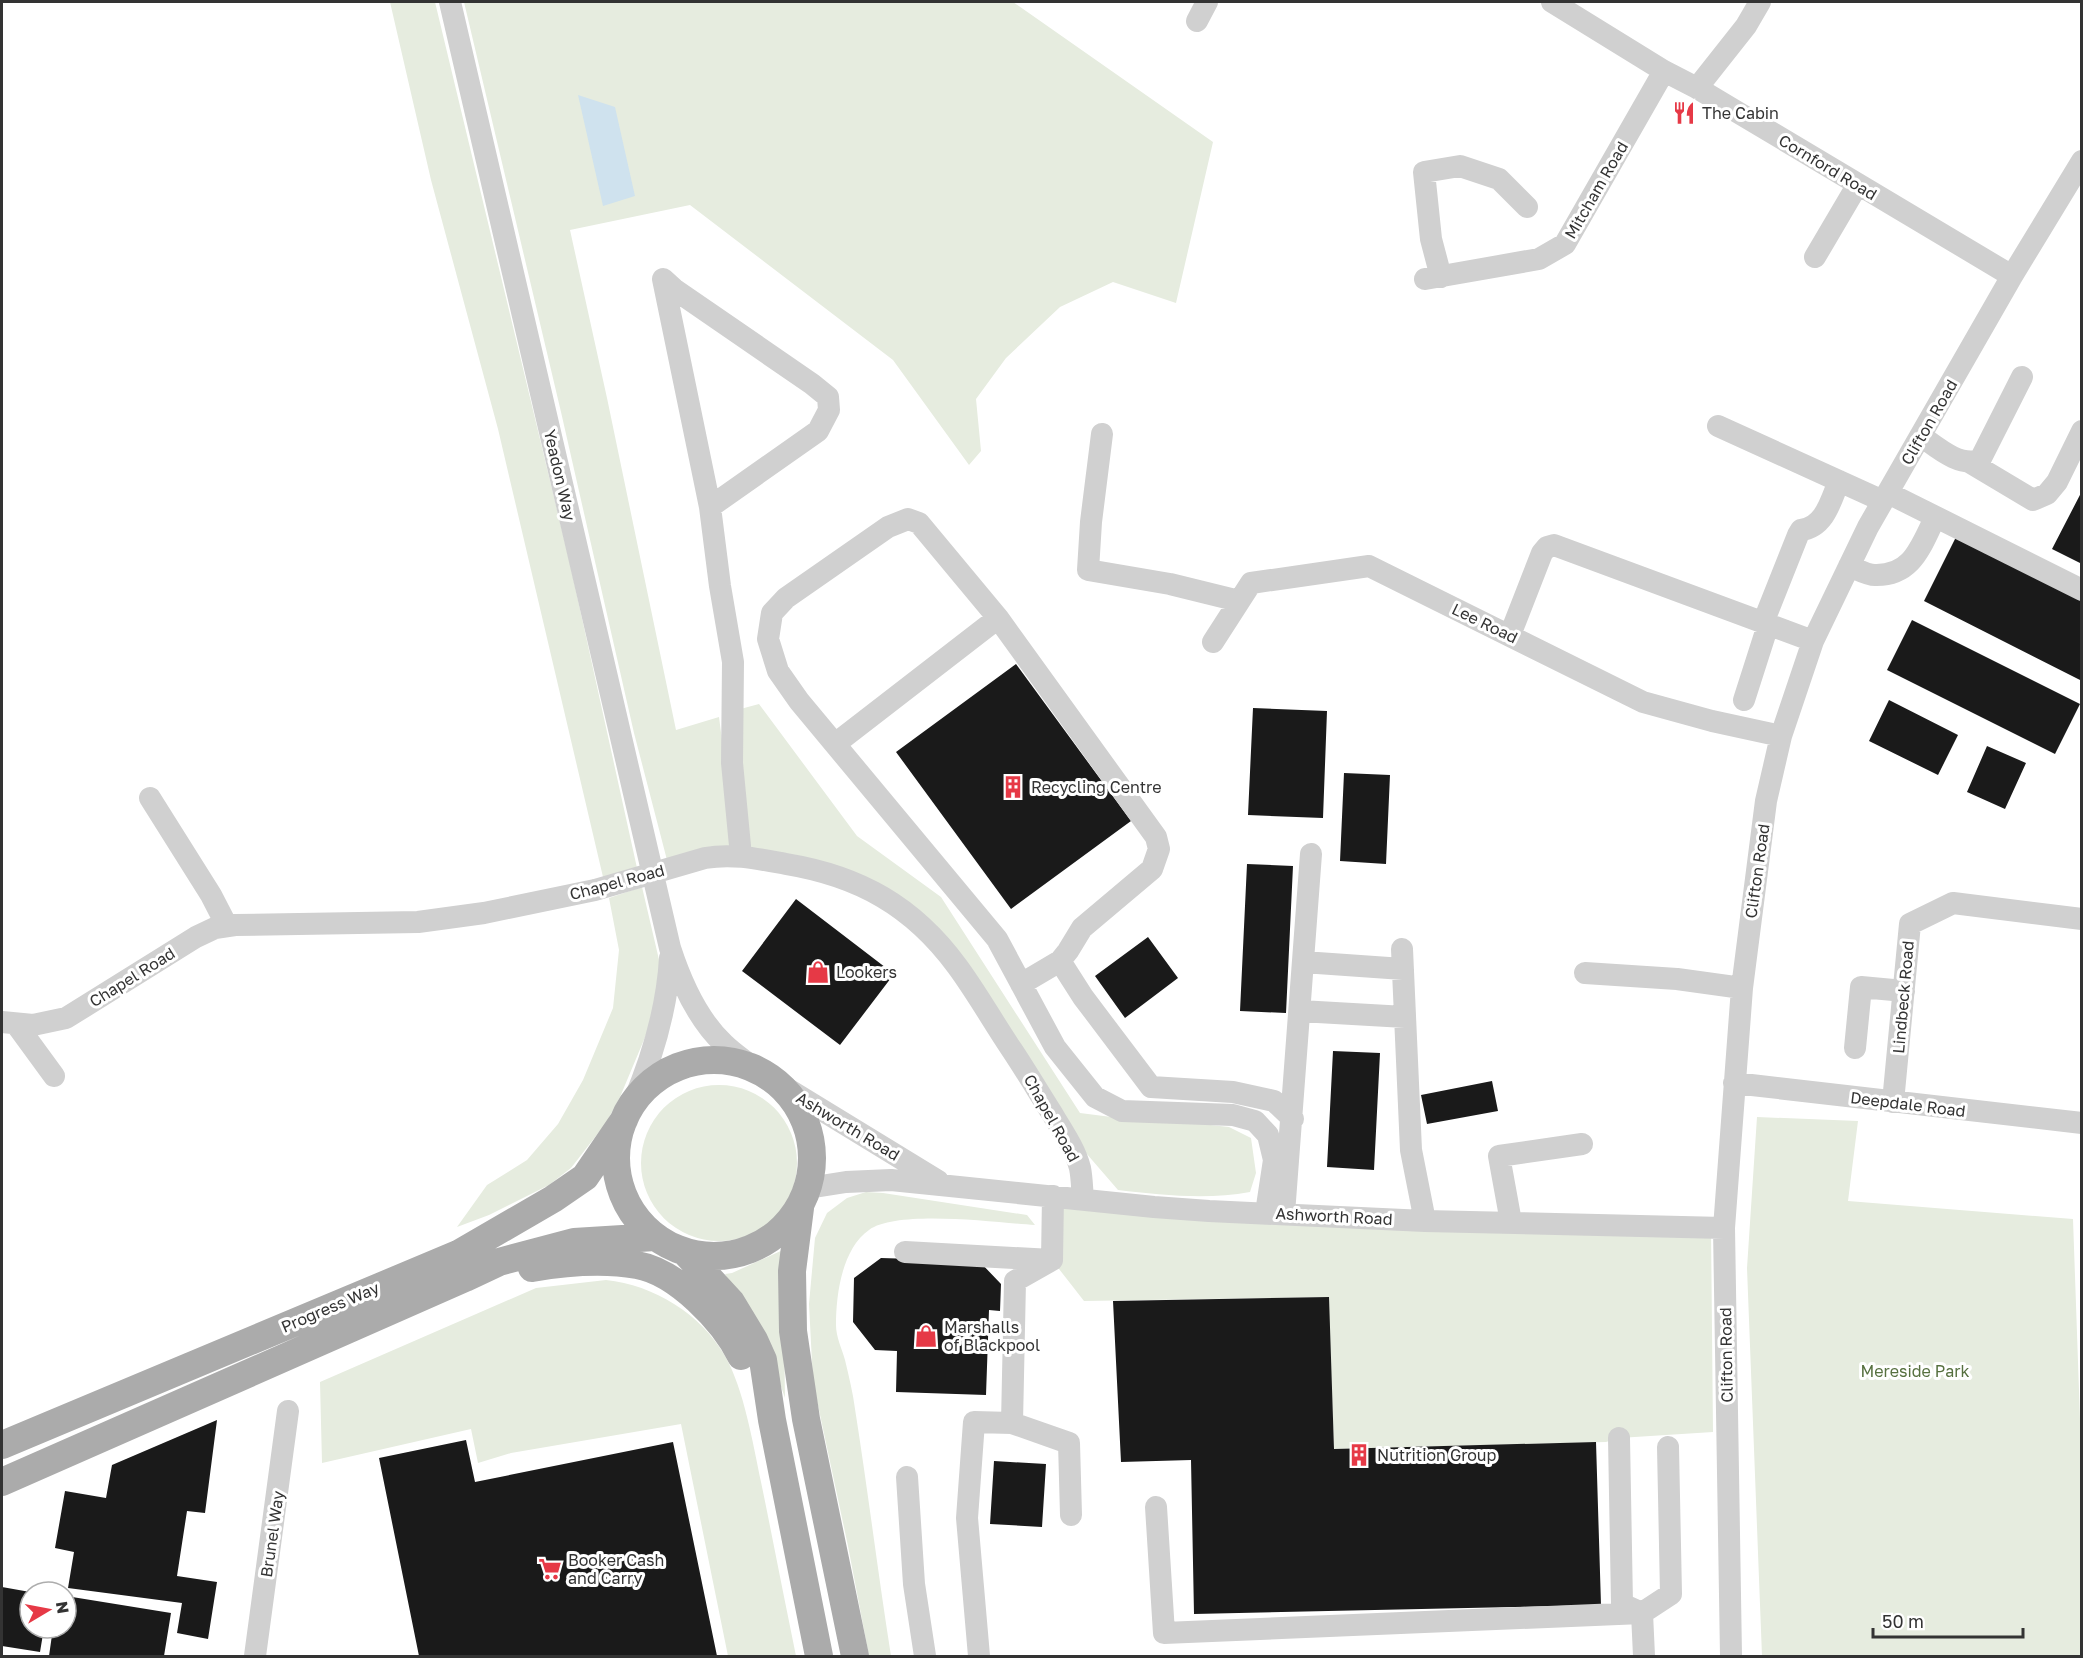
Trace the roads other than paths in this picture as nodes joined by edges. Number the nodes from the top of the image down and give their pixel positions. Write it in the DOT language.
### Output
graph roads {
  1 [pos="450,2"];
  2 [pos="1552,2"];
  3 [pos="1760,2"];
  4 [pos="1664,71"];
  5 [pos="1697,88"];
  6 [pos="2082,161"];
  7 [pos="1858,184"];
  8 [pos="1527,207"];
  9 [pos="1815,257"];
  10 [pos="2012,276"];
  11 [pos="2022,377"];
  12 [pos="1718,426"];
  13 [pos="2082,431"];
  14 [pos="1102,434"];
  15 [pos="1921,436"];
  16 [pos="1971,463"];
  17 [pos="1839,481"];
  18 [pos="1886,497"];
  19 [pos="710,507"];
  20 [pos="1935,518"];
  21 [pos="1849,566"];
  22 [pos="2082,590"];
  23 [pos="1239,602"];
  24 [pos="998,618"];
  25 [pos="1766,624"];
  26 [pos="1509,635"];
  27 [pos="1813,641"];
  28 [pos="1213,642"];
  29 [pos="1744,700"];
  30 [pos="1781,736"];
  31 [pos="835,744"];
  32 [pos="150,798"];
  33 [pos="1311,854"];
  34 [pos="741,856"];
  35 [pos="2082,919"];
  36 [pos="227,926"];
  37 [pos="670,948"];
  38 [pos="1059,961"];
  39 [pos="1303,962"];
  40 [pos="1585,973"];
  41 [pos="1021,984"];
  42 [pos="1742,988"];
  43 [pos="1904,991"];
  44 [pos="1299,1011"];
  45 [pos="1405,1017"];
  46 [pos="9,1023"];
  47 [pos="1856,1048"];
  48 [pos="753,1068"];
  49 [pos="54,1076"];
  50 [pos="1734,1083"];
  51 [pos="781,1085"];
  52 [pos="1893,1102"];
  53 [pos="628,1112"];
  54 [pos="1293,1119"];
  55 [pos="2082,1123"];
  56 [pos="1582,1144"];
  57 [pos="945,1186"];
  58 [pos="1053,1196"];
  59 [pos="804,1198"];
  60 [pos="1083,1199"];
  61 [pos="1275,1214"];
  62 [pos="1425,1221"];
  63 [pos="1511,1222"];
  64 [pos="1724,1228"];
  65 [pos="655,1236"];
  66 [pos="685,1252"];
  67 [pos="905,1252"];
  68 [pos="1052,1260"];
  69 [pos="465,1278"];
  70 [pos="288,1411"];
  71 [pos="772,1420"];
  72 [pos="1012,1423"];
  73 [pos="1619,1438"];
  74 [pos="2,1445"];
  75 [pos="1668,1447"];
  76 [pos="907,1477"];
  77 [pos="2,1482"];
  78 [pos="1156,1507"];
  79 [pos="1071,1515"];
  80 [pos="1642,1613"];
  81 [pos="255,1656"];
  82 [pos="819,1656"];
  83 [pos="855,1656"];
  84 [pos="925,1656"];
  85 [pos="979,1656"];
  86 [pos="1644,1656"];
  87 [pos="1731,1656"];
  1 -- 37 [label="street, Yeadon Way"];
  2 -- 4 [label="street, Cornford Road"];
  3 -- 5 [label="street"];
  4 -- 5 [label="street, Cornford Road"];
  4 -- 8 [label="street, Mitcham Road"];
  5 -- 7 [label="street, Cornford Road"];
  6 -- 10 [label="street, Clifton Road"];
  7 -- 9 [label="street"];
  7 -- 10 [label="street, Cornford Road"];
  10 -- 15 [label="street, Clifton Road"];
  11 -- 16 [label="street"];
  12 -- 17 [label="street"];
  13 -- 16 [label="street"];
  14 -- 23 [label="street"];
  15 -- 16 [label="street"];
  15 -- 18 [label="street, Clifton Road"];
  17 -- 18 [label="street"];
  17 -- 25 [label="street"];
  18 -- 20 [label="street"];
  18 -- 21 [label="street, Clifton Road"];
  19 -- 19 [label="street"];
  19 -- 34 [label="street"];
  20 -- 21 [label="street"];
  20 -- 22 [label="street"];
  21 -- 27 [label="street, Clifton Road"];
  23 -- 26 [label="street, Lee Road"];
  23 -- 28 [label="street, Lee Road"];
  24 -- 31 [label="street"];
  24 -- 31 [label="street"];
  24 -- 38 [label="street"];
  25 -- 26 [label="street"];
  25 -- 27 [label="street"];
  25 -- 29 [label="street"];
  26 -- 30 [label="street, Lee Road"];
  27 -- 30 [label="street, Clifton Road"];
  30 -- 42 [label="street, Clifton Road"];
  31 -- 41 [label="street"];
  32 -- 36 [label="street"];
  33 -- 39 [label="street"];
  34 -- 36 [label="street, Chapel Road"];
  34 -- 60 [label="street, Chapel Road"];
  35 -- 43 [label="street, Lindbeck Road"];
  36 -- 46 [label="street, Chapel Road"];
  37 -- 48 [label="street, Yeadon Way"];
  37 -- 53 [label="street, Yeadon Way"];
  38 -- 41 [label="street"];
  38 -- 54 [label="street"];
  39 -- 44 [label="street"];
  39 -- 45 [label="street"];
  40 -- 42 [label="street"];
  41 -- 61 [label="street"];
  42 -- 50 [label="street, Clifton Road"];
  43 -- 47 [label="street"];
  43 -- 52 [label="street, Lindbeck Road"];
  44 -- 45 [label="street"];
  44 -- 54 [label="street"];
  45 -- 62 [label="street"];
  46 -- 49 [label="street"];
  48 -- 51 [label="main road"];
  48 -- 53 [label="main road"];
  50 -- 52 [label="street, Deepdale Road"];
  50 -- 64 [label="street, Clifton Road"];
  51 -- 57 [label="street, Ashworth Road"];
  51 -- 59 [label="main road"];
  52 -- 55 [label="street, Deepdale Road"];
  53 -- 65 [label="main road"];
  53 -- 74 [label="main road, Progress Way"];
  54 -- 61 [label="street"];
  56 -- 63 [label="street"];
  57 -- 58 [label="street, Ashworth Road"];
  57 -- 59 [label="street, Ashworth Road"];
  58 -- 60 [label="street, Ashworth Road"];
  58 -- 68 [label="street"];
  59 -- 66 [label="main road"];
  59 -- 83 [label="main road"];
  60 -- 61 [label="street, Ashworth Road"];
  61 -- 62 [label="street, Ashworth Road"];
  62 -- 63 [label="street, Ashworth Road"];
  63 -- 64 [label="street, Ashworth Road"];
  64 -- 87 [label="street, Clifton Road"];
  65 -- 66 [label="main road"];
  65 -- 69 [label="main road, Progress Way"];
  66 -- 71 [label="main road"];
  67 -- 68 [label="street"];
  68 -- 72 [label="street"];
  69 -- 71 [label="main road"];
  69 -- 77 [label="main road, Progress Way"];
  70 -- 81 [label="street, Brunel Way"];
  71 -- 82 [label="main road"];
  72 -- 79 [label="street"];
  72 -- 85 [label="street"];
  73 -- 80 [label="street"];
  75 -- 80 [label="street"];
  76 -- 84 [label="street"];
  78 -- 80 [label="street"];
  80 -- 86 [label="street"];
}
